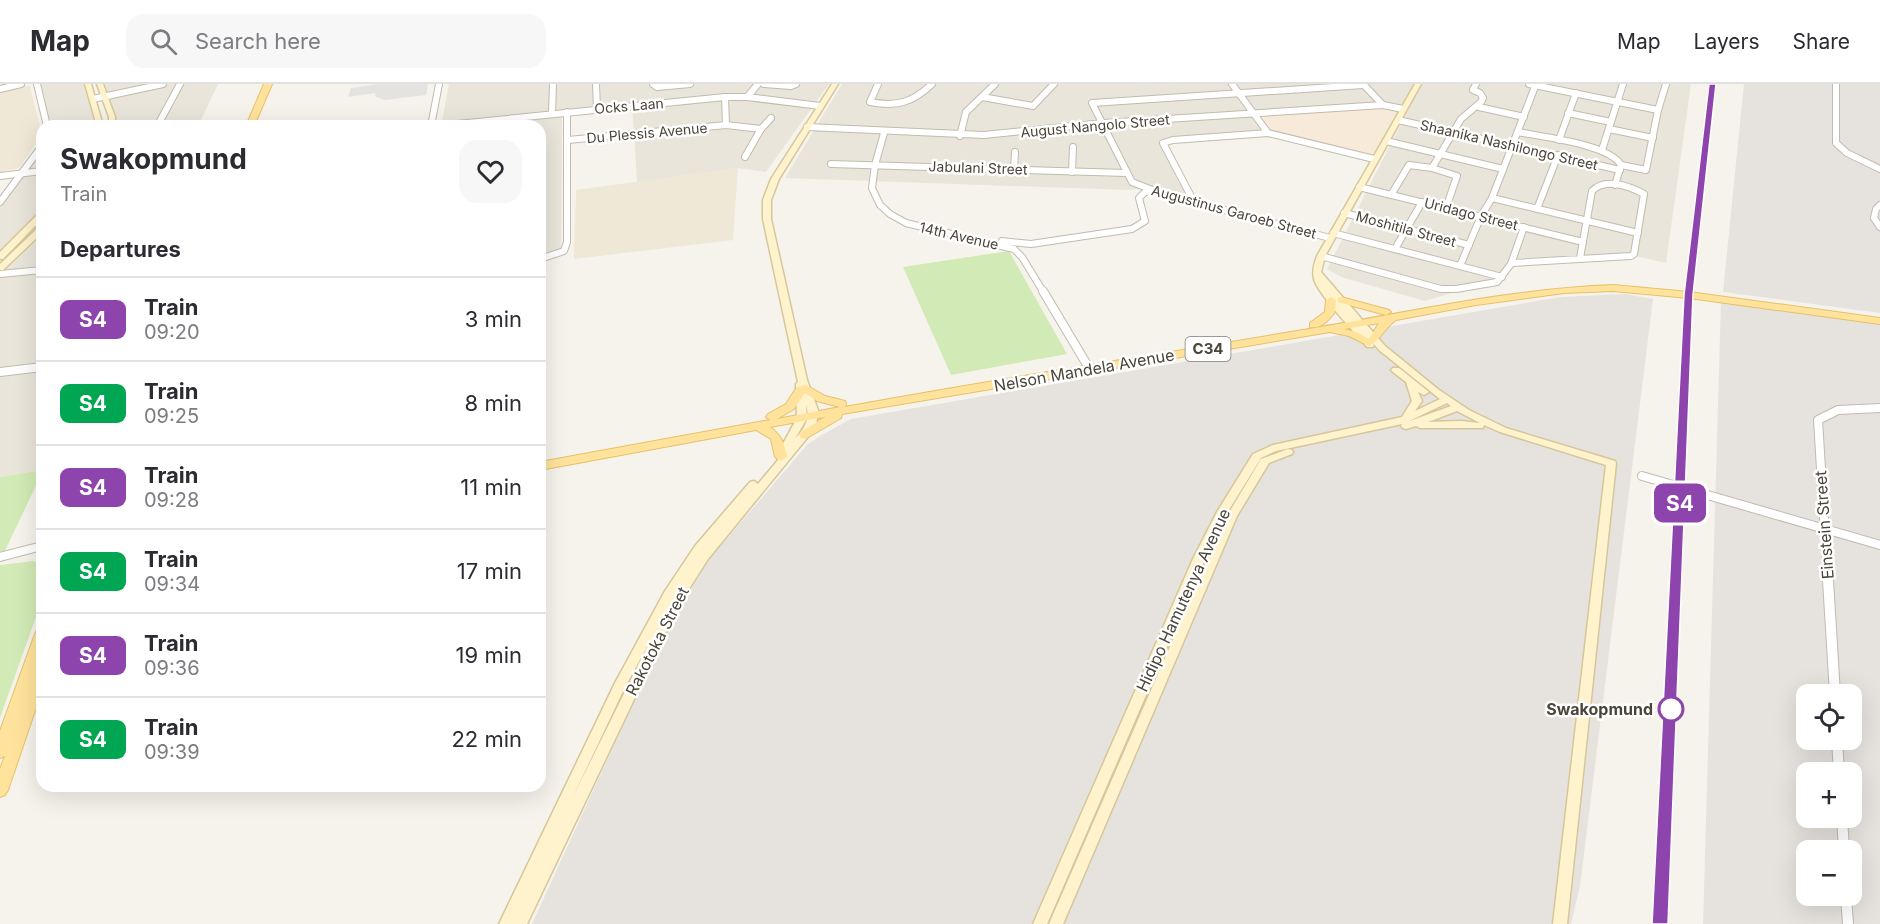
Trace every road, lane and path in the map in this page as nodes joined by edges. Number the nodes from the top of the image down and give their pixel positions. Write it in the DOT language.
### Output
graph roads {
  1 [pos="21,84"];
  2 [pos="37,84"];
  3 [pos="88,84"];
  4 [pos="100,84"];
  5 [pos="163,84"];
  6 [pos="180,84"];
  7 [pos="268,84"];
  8 [pos="439,84"];
  9 [pos="553,84"];
  10 [pos="596,84"];
  11 [pos="653,84"];
  12 [pos="690,84"];
  13 [pos="758,84"];
  14 [pos="764,84"];
  15 [pos="796,84"];
  16 [pos="835,84"];
  17 [pos="878,84"];
  18 [pos="932,84"];
  19 [pos="995,84"];
  20 [pos="1054,84"];
  21 [pos="1232,84"];
  22 [pos="1363,84"];
  23 [pos="1418,84"];
  24 [pos="1476,84"];
  25 [pos="1534,84"];
  26 [pos="1621,84"];
  27 [pos="1666,84"];
  28 [pos="1836,84"];
  29 [pos="0,89"];
  30 [pos="1239,93"];
  31 [pos="1576,93"];
  32 [pos="105,97"];
  33 [pos="725,97"];
  34 [pos="747,97"];
  35 [pos="982,97"];
  36 [pos="93,99"];
  37 [pos="1617,102"];
  38 [pos="1383,105"];
  39 [pos="820,106"];
  40 [pos="1479,107"];
  41 [pos="597,109"];
  42 [pos="1403,109"];
  43 [pos="1658,110"];
  44 [pos="567,112"];
  45 [pos="552,113"];
  46 [pos="1568,113"];
  47 [pos="1255,114"];
  48 [pos="1524,117"];
  49 [pos="771,118"];
  50 [pos="504,119"];
  51 [pos="46,120"];
  52 [pos="98,120"];
  53 [pos="112,120"];
  54 [pos="161,120"];
  55 [pos="253,120"];
  56 [pos="432,120"];
  57 [pos="494,120"];
  58 [pos="1398,120"];
  59 [pos="1104,123"];
  60 [pos="726,125"];
  61 [pos="1610,125"];
  62 [pos="807,128"];
  63 [pos="761,129"];
  64 [pos="884,132"];
  65 [pos="1268,132"];
  66 [pos="1455,132"];
  67 [pos="1518,132"];
  68 [pos="960,136"];
  69 [pos="1653,138"];
  70 [pos="1559,140"];
  71 [pos="568,141"];
  72 [pos="1386,141"];
  73 [pos="1512,145"];
  74 [pos="1073,147"];
  75 [pos="1602,150"];
  76 [pos="1015,152"];
  77 [pos="36,153"];
  78 [pos="1442,154"];
  79 [pos="1558,155"];
  80 [pos="746,157"];
  81 [pos="1374,159"];
  82 [pos="831,164"];
  83 [pos="874,165"];
  84 [pos="1432,168"];
  85 [pos="1621,168"];
  86 [pos="1503,169"];
  87 [pos="1880,169"];
  88 [pos="1014,170"];
  89 [pos="36,172"];
  90 [pos="1072,172"];
  91 [pos="1126,173"];
  92 [pos="19,174"];
  93 [pos="0,176"];
  94 [pos="1615,185"];
  95 [pos="1359,187"];
  96 [pos="1152,190"];
  97 [pos="1391,195"];
  98 [pos="1492,198"];
  99 [pos="0,202"];
  100 [pos="1194,202"];
  101 [pos="1422,202"];
  102 [pos="1880,205"];
  103 [pos="1446,208"];
  104 [pos="1537,209"];
  105 [pos="1344,213"];
  106 [pos="1481,216"];
  107 [pos="36,221"];
  108 [pos="1588,221"];
  109 [pos="1524,227"];
  110 [pos="1880,227"];
  111 [pos="1407,229"];
  112 [pos="948,232"];
  113 [pos="1638,233"];
  114 [pos="36,235"];
  115 [pos="1331,235"];
  116 [pos="1583,242"];
  117 [pos="1468,245"];
  118 [pos="1395,249"];
  119 [pos="546,256"];
  120 [pos="1321,256"];
  121 [pos="0,257"];
  122 [pos="1580,258"];
  123 [pos="1512,263"];
  124 [pos="1460,266"];
  125 [pos="0,268"];
  126 [pos="36,271"];
  127 [pos="0,274"];
  128 [pos="1502,277"];
  129 [pos="1336,300"];
  130 [pos="1389,315"];
  131 [pos="1880,315"];
  132 [pos="1354,321"];
  133 [pos="1880,321"];
  134 [pos="1314,325"];
  135 [pos="1326,329"];
  136 [pos="1372,341"];
  137 [pos="1088,366"];
  138 [pos="36,368"];
  139 [pos="0,372"];
  140 [pos="1410,383"];
  141 [pos="803,386"];
  142 [pos="1449,405"];
  143 [pos="846,407"];
  144 [pos="1880,408"];
  145 [pos="808,414"];
  146 [pos="772,417"];
  147 [pos="1403,424"];
  148 [pos="754,426"];
  149 [pos="1480,426"];
  150 [pos="805,435"];
  151 [pos="780,456"];
  152 [pos="546,459"];
  153 [pos="546,465"];
  154 [pos="1611,466"];
  155 [pos="1642,476"];
  156 [pos="1826,528"];
  157 [pos="1880,545"];
  158 [pos="36,547"];
  159 [pos="0,557"];
  160 [pos="36,651"];
  161 [pos="1834,684"];
  162 [pos="36,687"];
  163 [pos="0,751"];
  164 [pos="0,790"];
  165 [pos="1847,906"];
  166 [pos="506,924"];
  167 [pos="519,924"];
  168 [pos="1040,924"];
  169 [pos="1056,924"];
  170 [pos="1560,924"];
  171 [pos="1848,924"];
  1 -- 29 [label="street"];
  2 -- 51 [label="street"];
  3 -- 36 [label="street"];
  4 -- 32 [label="street"];
  5 -- 32 [label="street"];
  6 -- 54 [label="street"];
  7 -- 55 [label="main road"];
  8 -- 56 [label="street"];
  9 -- 45 [label="street"];
  10 -- 41 [label="street"];
  11 -- 12 [label="street"];
  13 -- 34 [label="street"];
  14 -- 15 [label="street"];
  16 -- 39 [label="street, Rakotoka Street"];
  17 -- 18 [label="street"];
  19 -- 35 [label="street"];
  20 -- 35 [label="street"];
  21 -- 30 [label="street"];
  22 -- 30 [label="street"];
  22 -- 38 [label="street"];
  23 -- 42 [label="street"];
  24 -- 40 [label="street"];
  25 -- 31 [label="street"];
  25 -- 48 [label="street"];
  26 -- 37 [label="street"];
  27 -- 43 [label="street"];
  28 -- 87 [label="street"];
  30 -- 47 [label="street"];
  30 -- 59 [label="street"];
  31 -- 37 [label="street"];
  31 -- 46 [label="street"];
  32 -- 36 [label="street"];
  32 -- 53 [label="street"];
  33 -- 34 [label="street, Ocks Laan"];
  33 -- 41 [label="street, Ocks Laan"];
  33 -- 60 [label="street, Du Plessis Avenue"];
  34 -- 39 [label="street, Ocks Laan"];
  35 -- 68 [label="street"];
  36 -- 52 [label="street"];
  37 -- 43 [label="street"];
  37 -- 61 [label="street"];
  38 -- 42 [label="street, August Nangolo Street"];
  38 -- 47 [label="street, August Nangolo Street"];
  39 -- 62 [label="street, Rakotoka Street"];
  40 -- 48 [label="street"];
  40 -- 66 [label="street"];
  41 -- 44 [label="street, Ocks Laan"];
  42 -- 58 [label="street"];
  43 -- 69 [label="street"];
  44 -- 45 [label="street, Ocks Laan"];
  44 -- 71 [label="street"];
  45 -- 50 [label="street, Ocks Laan"];
  46 -- 61 [label="street"];
  46 -- 70 [label="street"];
  47 -- 59 [label="street, August Nangolo Street"];
  47 -- 65 [label="street"];
  48 -- 67 [label="street"];
  49 -- 63 [label="street"];
  50 -- 57 [label="street, Ocks Laan"];
  58 -- 66 [label="street, Shaanika Nashilongo Street"];
  58 -- 72 [label="street"];
  59 -- 68 [label="street, August Nangolo Street"];
  59 -- 91 [label="street"];
  60 -- 63 [label="street, Du Plessis Avenue"];
  60 -- 71 [label="street, Du Plessis Avenue"];
  61 -- 69 [label="street"];
  61 -- 75 [label="street"];
  62 -- 64 [label="street, August Nangolo Street"];
  62 -- 141 [label="street, Rakotoka Street"];
  63 -- 80 [label="street"];
  64 -- 68 [label="street, August Nangolo Street"];
  64 -- 83 [label="street, 14th Avenue"];
  65 -- 81 [label="street"];
  65 -- 100 [label="street"];
  66 -- 73 [label="street, Shaanika Nashilongo Street"];
  66 -- 78 [label="street"];
  67 -- 70 [label="street"];
  67 -- 73 [label="street"];
  69 -- 85 [label="street, Shaanika Nashilongo Street"];
  70 -- 75 [label="street"];
  71 -- 119 [label="street"];
  72 -- 78 [label="street"];
  72 -- 81 [label="street"];
  73 -- 79 [label="street, Shaanika Nashilongo Street"];
  73 -- 86 [label="street"];
  74 -- 90 [label="street"];
  75 -- 85 [label="street"];
  76 -- 88 [label="street"];
  77 -- 92 [label="street"];
  78 -- 84 [label="street"];
  78 -- 86 [label="street"];
  79 -- 85 [label="street, Shaanika Nashilongo Street"];
  79 -- 104 [label="street"];
  81 -- 95 [label="street"];
  82 -- 83 [label="street, Jabulani Street"];
  83 -- 88 [label="street, Jabulani Street"];
  83 -- 112 [label="street, 14th Avenue"];
  84 -- 97 [label="street"];
  84 -- 103 [label="street"];
  85 -- 94 [label="street"];
  86 -- 98 [label="street"];
  88 -- 90 [label="street, Jabulani Street"];
  89 -- 92 [label="street"];
  90 -- 91 [label="street, Jabulani Street"];
  91 -- 96 [label="street, Augustinus Garoeb Street"];
  92 -- 93 [label="street"];
  92 -- 99 [label="street"];
  94 -- 108 [label="street"];
  94 -- 113 [label="street"];
  95 -- 97 [label="street, Uridago Street"];
  95 -- 105 [label="street"];
  96 -- 100 [label="street, Augustinus Garoeb Street"];
  96 -- 112 [label="street"];
  97 -- 101 [label="street, Uridago Street"];
  98 -- 104 [label="street"];
  98 -- 106 [label="street"];
  100 -- 115 [label="street, Augustinus Garoeb Street"];
  101 -- 103 [label="street, Uridago Street"];
  101 -- 111 [label="street"];
  102 -- 110 [label="street"];
  103 -- 106 [label="street, Uridago Street"];
  104 -- 108 [label="street"];
  105 -- 111 [label="street, Moshitila Street"];
  105 -- 115 [label="street"];
  106 -- 109 [label="street, Uridago Street"];
  106 -- 117 [label="street"];
  107 -- 121 [label="street"];
  108 -- 113 [label="street"];
  108 -- 116 [label="street"];
  109 -- 116 [label="street, Uridago Street"];
  109 -- 123 [label="street"];
  111 -- 117 [label="street, Moshitila Street"];
  111 -- 118 [label="street"];
  112 -- 137 [label="street, 14th Avenue"];
  113 -- 122 [label="street"];
  114 -- 125 [label="street"];
  115 -- 118 [label="street, Augustinus Garoeb Street"];
  115 -- 120 [label="street"];
  116 -- 122 [label="street"];
  117 -- 124 [label="street"];
  118 -- 124 [label="street, Augustinus Garoeb Street"];
  120 -- 128 [label="street"];
  120 -- 129 [label="street"];
  122 -- 123 [label="street"];
  123 -- 128 [label="street"];
  124 -- 128 [label="street, Augustinus Garoeb Street"];
  126 -- 127 [label="street"];
  129 -- 130 [label="main road"];
  129 -- 132 [label="street"];
  129 -- 134 [label="main road"];
  130 -- 131 [label="main road, Nelson Mandela Avenue / C34"];
  130 -- 132 [label="main road, Nelson Mandela Avenue / C34"];
  130 -- 133 [label="main road, Nelson Mandela Avenue / C34"];
  130 -- 136 [label="main road"];
  132 -- 134 [label="main road, Nelson Mandela Avenue / C34"];
  132 -- 135 [label="main road, Nelson Mandela Avenue / C34"];
  132 -- 136 [label="street"];
  134 -- 137 [label="main road, Nelson Mandela Avenue / C34"];
  135 -- 136 [label="main road"];
  135 -- 137 [label="main road, Nelson Mandela Avenue / C34"];
  136 -- 140 [label="street"];
  136 -- 142 [label="street"];
  137 -- 143 [label="main road, Nelson Mandela Avenue / C34"];
  138 -- 139 [label="street"];
  140 -- 142 [label="street"];
  140 -- 147 [label="street"];
  141 -- 143 [label="main road"];
  141 -- 145 [label="street, Rakotoka Street"];
  141 -- 146 [label="main road"];
  142 -- 147 [label="street, Hidipo Hamutenya Avenue"];
  142 -- 149 [label="street"];
  142 -- 154 [label="street"];
  143 -- 145 [label="main road, Nelson Mandela Avenue / C34"];
  143 -- 150 [label="main road"];
  144 -- 156 [label="street, Einstein Street"];
  145 -- 146 [label="main road, Nelson Mandela Avenue / C34"];
  145 -- 148 [label="main road, Nelson Mandela Avenue / C34"];
  145 -- 150 [label="street, Rakotoka Street"];
  145 -- 151 [label="street, Rakotoka Street"];
  146 -- 152 [label="main road, Nelson Mandela Avenue / C34"];
  147 -- 149 [label="street"];
  147 -- 168 [label="street, Hidipo Hamutenya Avenue"];
  147 -- 169 [label="street, Hidipo Hamutenya Avenue"];
  148 -- 151 [label="main road"];
  148 -- 153 [label="main road, Nelson Mandela Avenue / C34"];
  149 -- 154 [label="street"];
  150 -- 167 [label="street, Rakotoka Street"];
  151 -- 166 [label="street, Rakotoka Street"];
  154 -- 170 [label="street"];
  155 -- 156 [label="street"];
  156 -- 157 [label="street"];
  156 -- 161 [label="street, Einstein Street"];
  158 -- 159 [label="street"];
  160 -- 163 [label="main road"];
  162 -- 164 [label="main road"];
  165 -- 171 [label="street"];
}
